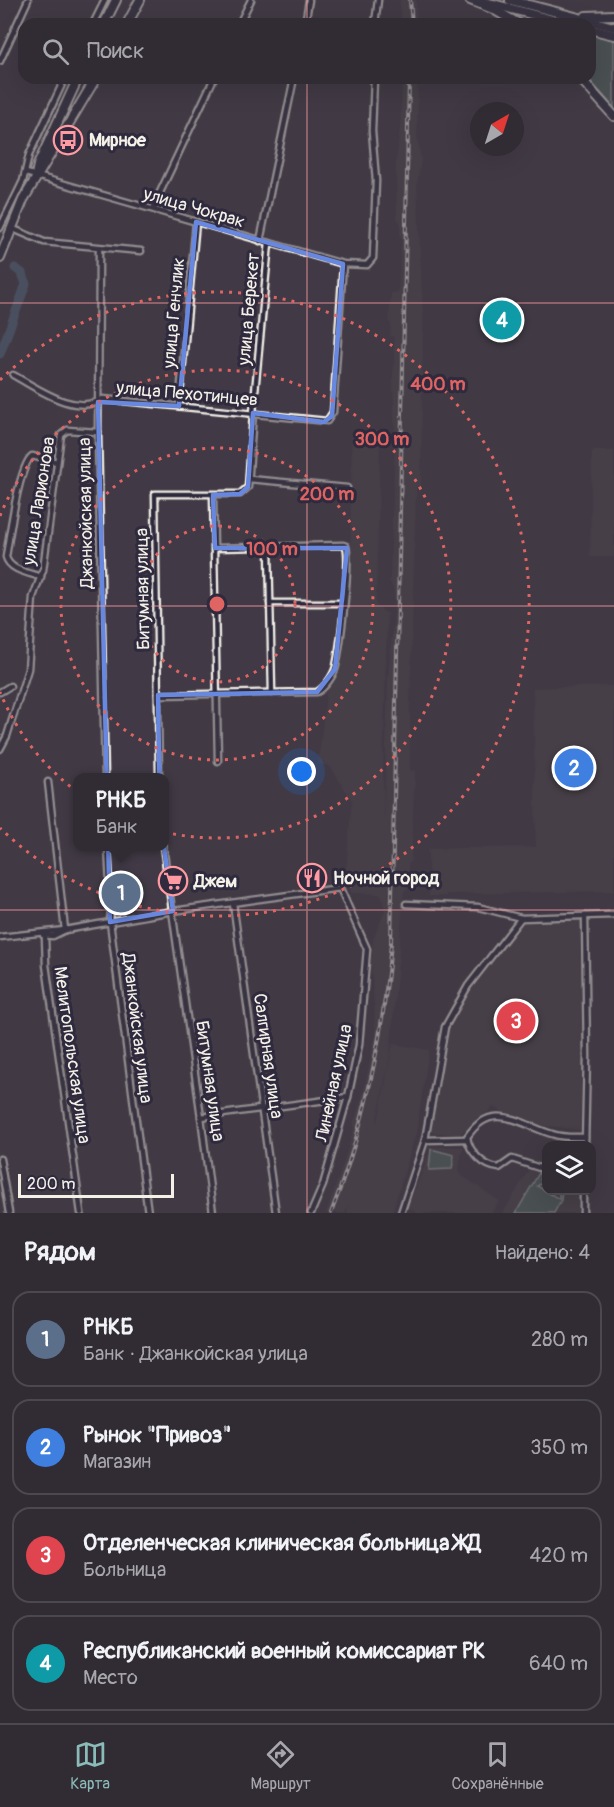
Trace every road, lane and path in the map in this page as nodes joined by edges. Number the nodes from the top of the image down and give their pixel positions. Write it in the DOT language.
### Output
graph roads {
  1 [pos="28,0"];
  2 [pos="105,0"];
  3 [pos="116,0"];
  4 [pos="138,0"];
  5 [pos="251,0"];
  6 [pos="309,0"];
  7 [pos="378,0"];
  8 [pos="470,0"];
  9 [pos="478,0"];
  10 [pos="510,0"];
  11 [pos="566,15"];
  12 [pos="614,15"];
  13 [pos="20,18"];
  14 [pos="96,18"];
  15 [pos="107,18"];
  16 [pos="129,18"];
  17 [pos="242,18"];
  18 [pos="305,18"];
  19 [pos="376,18"];
  20 [pos="509,18"];
  21 [pos="546,18"];
  22 [pos="578,18"];
  23 [pos="18,22"];
  24 [pos="596,22"];
  25 [pos="614,27"];
  26 [pos="596,31"];
  27 [pos="614,36"];
  28 [pos="0,61"];
  29 [pos="63,84"];
  30 [pos="75,84"];
  31 [pos="93,84"];
  32 [pos="211,84"];
  33 [pos="293,84"];
  34 [pos="374,84"];
  35 [pos="585,84"];
  36 [pos="614,116"];
  37 [pos="26,173"];
  38 [pos="36,177"];
  39 [pos="155,210"];
  40 [pos="196,222"];
  41 [pos="0,228"];
  42 [pos="11,228"];
  43 [pos="260,241"];
  44 [pos="269,243"];
  45 [pos="99,249"];
  46 [pos="141,251"];
  47 [pos="0,258"];
  48 [pos="343,264"];
  49 [pos="14,375"];
  50 [pos="98,402"];
  51 [pos="179,406"];
  52 [pos="253,413"];
  53 [pos="98,432"];
  54 [pos="57,462"];
  55 [pos="249,479"];
  56 [pos="347,488"];
  57 [pos="246,490"];
  58 [pos="213,495"];
  59 [pos="215,548"];
  60 [pos="269,548"];
  61 [pos="41,577"];
  62 [pos="270,603"];
  63 [pos="344,603"];
  64 [pos="10,686"];
  65 [pos="0,692"];
  66 [pos="272,693"];
  67 [pos="217,694"];
  68 [pos="158,695"];
  69 [pos="2,740"];
  70 [pos="0,749"];
  71 [pos="218,760"];
  72 [pos="105,773"];
  73 [pos="159,773"];
  74 [pos="48,782"];
  75 [pos="108,851"];
  76 [pos="165,851"];
  77 [pos="233,903"];
  78 [pos="406,904"];
  79 [pos="173,911"];
  80 [pos="614,915"];
  81 [pos="585,916"];
  82 [pos="521,918"];
  83 [pos="110,922"];
  84 [pos="65,930"];
  85 [pos="37,933"];
  86 [pos="45,936"];
  87 [pos="0,937"];
  88 [pos="348,1097"];
  89 [pos="262,1108"];
  90 [pos="201,1117"];
  91 [pos="585,1137"];
  92 [pos="467,1139"];
  93 [pos="425,1140"];
  94 [pos="585,1141"];
  95 [pos="0,1159"];
  96 [pos="542,1169"];
  97 [pos="584,1195"];
  98 [pos="9,1213"];
  99 [pos="81,1213"];
  100 [pos="148,1213"];
  101 [pos="213,1213"];
  102 [pos="276,1213"];
  103 [pos="311,1213"];
  104 [pos="401,1213"];
  105 [pos="583,1213"];
  1 -- 13 [label="street"];
  2 -- 14 [label="street"];
  3 -- 15 [label="main road"];
  4 -- 16 [label="main road"];
  5 -- 17 [label="street"];
  6 -- 18 [label="street"];
  7 -- 19 [label="street"];
  8 -- 20 [label="main road"];
  9 -- 21 [label="main road"];
  10 -- 11 [label="main road"];
  11 -- 12 [label="main road"];
  11 -- 22 [label="main road"];
  23 -- 28 [label="street"];
  24 -- 25 [label="main road"];
  26 -- 27 [label="main road"];
  29 -- 37 [label="street"];
  30 -- 38 [label="main road"];
  31 -- 38 [label="main road"];
  32 -- 39 [label="street"];
  33 -- 43 [label="street"];
  34 -- 48 [label="street, улица Чокрак"];
  35 -- 36 [label="main road"];
  37 -- 38 [label="street, улица Чокрак"];
  37 -- 41 [label="street"];
  38 -- 39 [label="street, улица Чокрак"];
  38 -- 42 [label="main road"];
  39 -- 40 [label="street, улица Чокрак"];
  40 -- 43 [label="street, улица Чокрак"];
  40 -- 51 [label="street, улица Генчлик"];
  42 -- 45 [label="street"];
  42 -- 47 [label="main road"];
  43 -- 44 [label="street, улица Чокрак"];
  44 -- 48 [label="street, улица Чокрак"];
  44 -- 52 [label="street, улица Берекет"];
  45 -- 46 [label="street"];
  45 -- 50 [label="street, Джанкойская улица"];
  48 -- 52 [label="street, улица Пехотинцев"];
  49 -- 50 [label="street, улица Пехотинцев"];
  50 -- 51 [label="street, улица Пехотинцев"];
  50 -- 53 [label="street, Джанкойская улица"];
  51 -- 52 [label="street, улица Пехотинцев"];
  52 -- 55 [label="street, улица Берекет"];
  53 -- 54 [label="street, улица Ларионова"];
  53 -- 72 [label="street, Джанкойская улица"];
  54 -- 61 [label="street, улица Ларионова"];
  54 -- 61 [label="street"];
  55 -- 56 [label="street"];
  55 -- 57 [label="street, улица Берекет"];
  57 -- 58 [label="street, Битумная улица"];
  58 -- 59 [label="street"];
  58 -- 68 [label="street, Битумная улица"];
  59 -- 60 [label="street"];
  59 -- 67 [label="street"];
  60 -- 62 [label="street"];
  60 -- 63 [label="street"];
  61 -- 69 [label="street, улица Ларионова"];
  62 -- 63 [label="street"];
  62 -- 66 [label="street"];
  63 -- 66 [label="street"];
  64 -- 65 [label="street"];
  66 -- 67 [label="street"];
  67 -- 68 [label="street"];
  67 -- 71 [label="street"];
  68 -- 73 [label="street, Битумная улица"];
  69 -- 70 [label="street, улица Ларионова"];
  74 -- 84 [label="street"];
  75 -- 83 [label="street, Джанкойская улица"];
  76 -- 79 [label="street, Битумная улица"];
  77 -- 79 [label="street"];
  77 -- 88 [label="street, Линейная улица"];
  77 -- 89 [label="street, Салгирная улица"];
  78 -- 82 [label="street"];
  79 -- 83 [label="street"];
  79 -- 90 [label="street, Битумная улица"];
  80 -- 81 [label="street"];
  81 -- 82 [label="street"];
  81 -- 91 [label="street"];
  82 -- 93 [label="street"];
  83 -- 84 [label="street"];
  83 -- 100 [label="street, Джанкойская улица"];
  84 -- 85 [label="street"];
  84 -- 86 [label="street"];
  85 -- 86 [label="street"];
  85 -- 87 [label="street"];
  86 -- 99 [label="street, Мелитопольская улица"];
  88 -- 89 [label="street"];
  88 -- 103 [label="street, Линейная улица"];
  89 -- 90 [label="street"];
  89 -- 102 [label="street, Салгирная улица"];
  90 -- 101 [label="street, Битумная улица"];
  91 -- 92 [label="street"];
  91 -- 94 [label="street"];
  92 -- 93 [label="street"];
  92 -- 96 [label="street"];
  93 -- 104 [label="street"];
  95 -- 98 [label="street"];
  97 -- 105 [label="street"];
}
